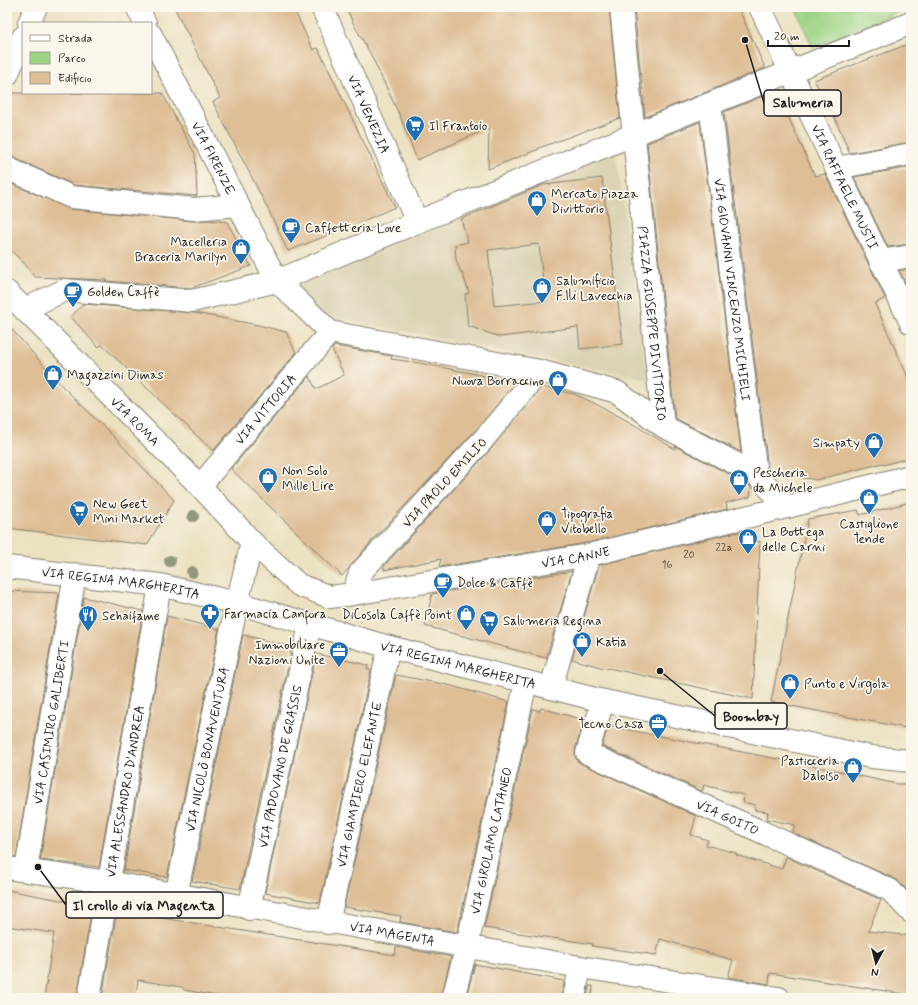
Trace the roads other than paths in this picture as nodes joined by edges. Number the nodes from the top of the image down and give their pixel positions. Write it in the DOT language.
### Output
graph roads {
  1 [pos="36,7"];
  2 [pos="137,7"];
  3 [pos="322,7"];
  4 [pos="621,7"];
  5 [pos="760,7"];
  6 [pos="29,22"];
  7 [pos="144,22"];
  8 [pos="911,23"];
  9 [pos="152,37"];
  10 [pos="22,39"];
  11 [pos="9,64"];
  12 [pos="790,73"];
  13 [pos="710,104"];
  14 [pos="633,134"];
  15 [pos="911,154"];
  16 [pos="7,168"];
  17 [pos="836,168"];
  18 [pos="238,205"];
  19 [pos="417,222"];
  20 [pos="911,256"];
  21 [pos="880,261"];
  22 [pos="277,281"];
  23 [pos="14,300"];
  24 [pos="911,323"];
  25 [pos="330,332"];
  26 [pos="540,371"];
  27 [pos="663,426"];
  28 [pos="482,441"];
  29 [pos="756,474"];
  30 [pos="911,476"];
  31 [pos="200,486"];
  32 [pos="787,507"];
  33 [pos="252,542"];
  34 [pos="589,555"];
  35 [pos="7,567"];
  36 [pos="75,574"];
  37 [pos="160,585"];
  38 [pos="353,594"];
  39 [pos="237,603"];
  40 [pos="310,624"];
  41 [pos="389,647"];
  42 [pos="526,682"];
  43 [pos="551,688"];
  44 [pos="603,701"];
  45 [pos="911,761"];
  46 [pos="16,869"];
  47 [pos="108,882"];
  48 [pos="176,895"];
  49 [pos="249,909"];
  50 [pos="911,912"];
  51 [pos="328,922"];
  52 [pos="467,946"];
  53 [pos="580,967"];
  54 [pos="755,997"];
  55 [pos="89,998"];
  56 [pos="453,998"];
  57 [pos="574,998"];
  58 [pos="779,998"];
  1 -- 6 [label="street"];
  2 -- 7 [label="street"];
  3 -- 19 [label="street, VIA VENEZIA"];
  4 -- 14 [label="street, PIAZZA GIUSEPPE DIVITTORIO"];
  5 -- 12 [label="street, VIA RAFFAELE MUSTI"];
  8 -- 12 [label="street"];
  9 -- 18 [label="street, VIA FIRENZE"];
  10 -- 11 [label="street"];
  12 -- 13 [label="street"];
  12 -- 17 [label="street, VIA RAFFAELE MUSTI"];
  13 -- 14 [label="street"];
  13 -- 29 [label="street, VIA GIOVANNI VINCENZO MICHIELI"];
  14 -- 19 [label="street"];
  14 -- 27 [label="street, PIAZZA GIUSEPPE DIVITTORIO"];
  15 -- 17 [label="street"];
  16 -- 18 [label="street"];
  17 -- 21 [label="street, VIA RAFFAELE MUSTI"];
  18 -- 22 [label="street, VIA FIRENZE"];
  19 -- 22 [label="street"];
  20 -- 21 [label="street"];
  21 -- 24 [label="street, VIA RAFFAELE MUSTI"];
  22 -- 23 [label="street"];
  22 -- 25 [label="street"];
  23 -- 31 [label="street, VIA ROMA"];
  25 -- 26 [label="street, PIAZZA GIUSEPPE DIVITTORIO"];
  25 -- 31 [label="street, VIA VITTORIA"];
  26 -- 27 [label="street, PIAZZA GIUSEPPE DIVITTORIO"];
  26 -- 28 [label="street, VIA PAOLO EMILIO"];
  27 -- 29 [label="street"];
  28 -- 38 [label="street, VIA PAOLO EMILIO"];
  29 -- 32 [label="street"];
  30 -- 32 [label="street, VIA CANNE"];
  31 -- 33 [label="street, VIA ROMA"];
  32 -- 34 [label="street, VIA CANNE"];
  33 -- 38 [label="street, VIA CANNE"];
  33 -- 39 [label="street, VIA NICOLÒ BONAVENTURA"];
  34 -- 38 [label="street, VIA CANNE"];
  34 -- 43 [label="street"];
  35 -- 36 [label="street, VIA REGINA MARGHERITA"];
  36 -- 37 [label="street, VIA REGINA MARGHERITA"];
  36 -- 46 [label="street, VIA CASIMIRO GALIBERTI"];
  37 -- 39 [label="street, VIA REGINA MARGHERITA"];
  37 -- 47 [label="street, VIA ALESSANDRO D'ANDREA"];
  39 -- 40 [label="street, VIA REGINA MARGHERITA"];
  39 -- 48 [label="street, VIA NICOLÒ BONAVENTURA"];
  40 -- 41 [label="street, VIA REGINA MARGHERITA"];
  40 -- 49 [label="street, VIA PADOVANO DE GRASSIS"];
  41 -- 42 [label="street, VIA REGINA MARGHERITA"];
  41 -- 51 [label="street, VIA GIAMPIERO ELEFANTE"];
  42 -- 43 [label="street, VIA REGINA MARGHERITA"];
  42 -- 52 [label="street, VIA GIROLAMO CATANEO"];
  43 -- 44 [label="street, VIA REGINA MARGHERITA"];
  44 -- 45 [label="street, VIA REGINA MARGHERITA"];
  44 -- 50 [label="street, VIA GOITO"];
  46 -- 47 [label="street, VIA MAGENTA"];
  47 -- 48 [label="street, VIA MAGENTA"];
  47 -- 55 [label="street, VIA ALESSANDRO D'ANDREA"];
  48 -- 49 [label="street, VIA MAGENTA"];
  49 -- 51 [label="street, VIA MAGENTA"];
  51 -- 52 [label="street, VIA MAGENTA"];
  52 -- 53 [label="street, VIA MAGENTA"];
  52 -- 56 [label="street, VIA GIROLAMO CATANEO"];
  53 -- 54 [label="street, VIA MAGENTA"];
  53 -- 57 [label="street"];
  54 -- 58 [label="street, VIA MAGENTA"];
}
